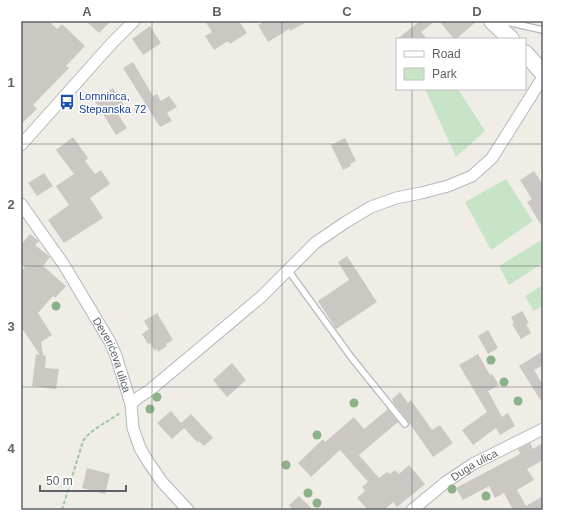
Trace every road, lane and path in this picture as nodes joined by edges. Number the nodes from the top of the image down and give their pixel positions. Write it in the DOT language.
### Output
graph roads {
  1 [pos="134,21"];
  2 [pos="492,21"];
  3 [pos="502,21"];
  4 [pos="543,30"];
  5 [pos="510,38"];
  6 [pos="526,54"];
  7 [pos="543,73"];
  8 [pos="543,77"];
  9 [pos="21,145"];
  10 [pos="21,204"];
  11 [pos="287,269"];
  12 [pos="131,404"];
  13 [pos="405,424"];
  14 [pos="543,429"];
  15 [pos="62,510"];
  16 [pos="188,510"];
  17 [pos="412,510"];
  1 -- 9 [label="street"];
  2 -- 5 [label="street"];
  3 -- 4 [label="lane"];
  6 -- 7 [label="street"];
  8 -- 11 [label="street"];
  10 -- 12 [label="street, Deverićeva ulica"];
  11 -- 12 [label="street"];
  11 -- 13 [label="lane"];
  12 -- 15 [label="path"];
  12 -- 16 [label="street, Deverićeva ulica"];
  14 -- 17 [label="street, Duga ulica"];
}
